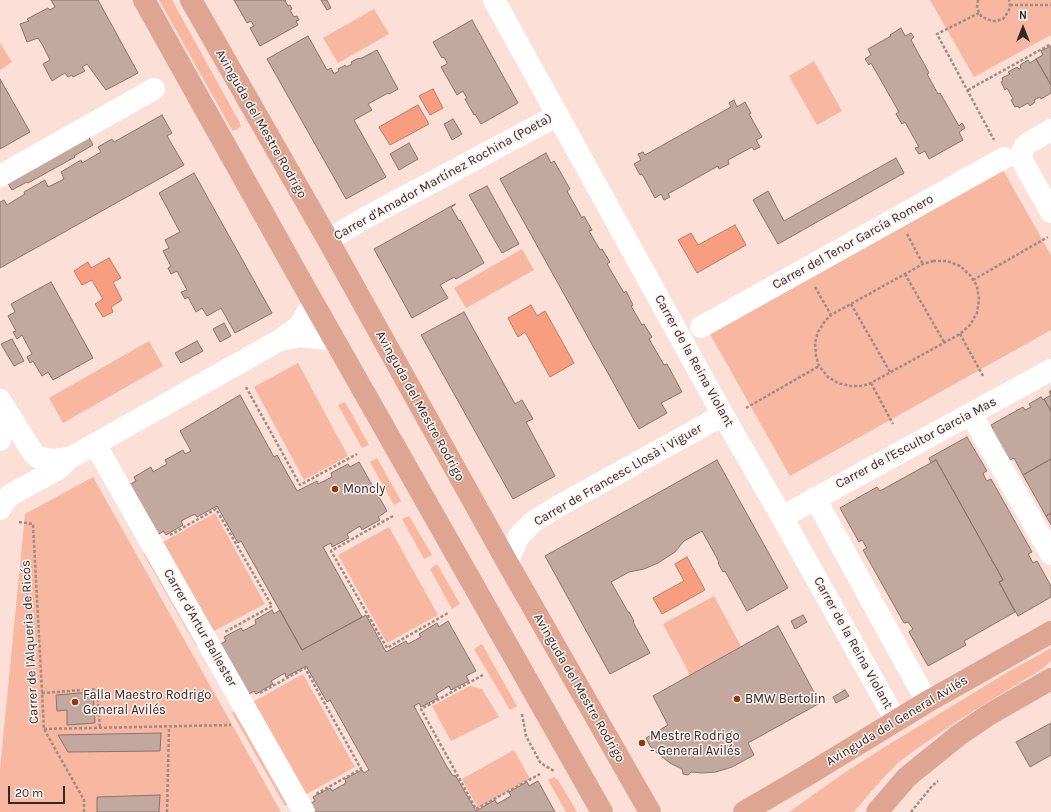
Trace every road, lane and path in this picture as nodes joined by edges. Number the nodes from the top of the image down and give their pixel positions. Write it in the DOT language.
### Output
graph roads {
  1 [pos="144,0"];
  2 [pos="191,0"];
  3 [pos="494,0"];
  4 [pos="978,0"];
  5 [pos="1009,0"];
  6 [pos="1010,5"];
  7 [pos="1051,5"];
  8 [pos="979,13"];
  9 [pos="1051,44"];
  10 [pos="154,89"];
  11 [pos="968,90"];
  12 [pos="558,115"];
  13 [pos="1051,130"];
  14 [pos="1013,155"];
  15 [pos="0,176"];
  16 [pos="1051,212"];
  17 [pos="898,217"];
  18 [pos="1048,237"];
  19 [pos="328,240"];
  20 [pos="923,264"];
  21 [pos="804,270"];
  22 [pos="905,274"];
  23 [pos="972,280"];
  24 [pos="313,302"];
  25 [pos="851,304"];
  26 [pos="831,315"];
  27 [pos="701,327"];
  28 [pos="960,334"];
  29 [pos="280,340"];
  30 [pos="335,340"];
  31 [pos="944,342"];
  32 [pos="819,366"];
  33 [pos="1051,370"];
  34 [pos="890,372"];
  35 [pos="983,376"];
  36 [pos="871,383"];
  37 [pos="246,387"];
  38 [pos="0,400"];
  39 [pos="746,408"];
  40 [pos="0,414"];
  41 [pos="971,414"];
  42 [pos="723,415"];
  43 [pos="893,424"];
  44 [pos="0,440"];
  45 [pos="95,444"];
  46 [pos="357,454"];
  47 [pos="70,458"];
  48 [pos="815,498"];
  49 [pos="0,509"];
  50 [pos="393,516"];
  51 [pos="782,516"];
  52 [pos="19,522"];
  53 [pos="152,545"];
  54 [pos="1051,554"];
  55 [pos="507,562"];
  56 [pos="448,613"];
  57 [pos="1051,632"];
  58 [pos="208,642"];
  59 [pos="483,675"];
  60 [pos="1051,678"];
  61 [pos="42,693"];
  62 [pos="927,702"];
  63 [pos="242,703"];
  64 [pos="521,713"];
  65 [pos="896,721"];
  66 [pos="236,725"];
  67 [pos="169,727"];
  68 [pos="100,728"];
  69 [pos="44,730"];
  70 [pos="558,773"];
  71 [pos="540,774"];
  72 [pos="942,777"];
  73 [pos="302,808"];
  74 [pos="84,812"];
  75 [pos="167,812"];
  76 [pos="602,812"];
  77 [pos="650,812"];
  78 [pos="744,812"];
  79 [pos="877,812"];
  80 [pos="911,812"];
  1 -- 24 [label="main road"];
  2 -- 19 [label="main road, Avinguda del Mestre Rodrigo"];
  3 -- 12 [label="street, Carrer de la Reina Violant"];
  4 -- 8 [label="path"];
  5 -- 6 [label="path"];
  6 -- 7 [label="path"];
  6 -- 8 [label="path"];
  8 -- 11 [label="path"];
  9 -- 11 [label="path"];
  10 -- 15 [label="street"];
  11 -- 14 [label="path"];
  12 -- 19 [label="street, Carrer d'Amador Martínez Rochina (Poeta)"];
  12 -- 42 [label="street, Carrer de la Reina Violant"];
  13 -- 14 [label="street, Carrer del Tenor García Romero"];
  14 -- 16 [label="street"];
  14 -- 17 [label="street, Carrer del Tenor García Romero"];
  17 -- 20 [label="path"];
  17 -- 21 [label="street, Carrer del Tenor García Romero"];
  18 -- 23 [label="path"];
  19 -- 55 [label="main road, Avinguda del Mestre Rodrigo"];
  20 -- 22 [label="path"];
  20 -- 23 [label="path"];
  21 -- 26 [label="path"];
  21 -- 27 [label="street, Carrer del Tenor García Romero"];
  22 -- 25 [label="path"];
  22 -- 31 [label="path"];
  23 -- 28 [label="path"];
  24 -- 29 [label="street"];
  24 -- 30 [label="main road"];
  25 -- 26 [label="path"];
  25 -- 34 [label="path"];
  26 -- 32 [label="path"];
  28 -- 31 [label="path"];
  28 -- 35 [label="path"];
  29 -- 30 [label="street"];
  29 -- 45 [label="street"];
  30 -- 76 [label="main road"];
  31 -- 34 [label="path"];
  32 -- 36 [label="path"];
  32 -- 39 [label="path"];
  33 -- 41 [label="street, Carrer de l'Escultor Garcia Mas"];
  34 -- 36 [label="path"];
  36 -- 43 [label="path"];
  37 -- 46 [label="path"];
  38 -- 47 [label="street"];
  40 -- 44 [label="street"];
  41 -- 48 [label="street, Carrer de l'Escultor Garcia Mas"];
  41 -- 54 [label="street"];
  42 -- 51 [label="street, Carrer de la Reina Violant"];
  42 -- 55 [label="street, Carrer de Francesc Llosà i Viguer"];
  45 -- 47 [label="street"];
  45 -- 53 [label="street, Carrer d'Artur Ballester"];
  47 -- 49 [label="street"];
  48 -- 51 [label="street, Carrer de l'Escultor Garcia Mas"];
  48 -- 62 [label="street"];
  50 -- 56 [label="path"];
  51 -- 65 [label="street, Carrer de la Reina Violant"];
  52 -- 61 [label="path, Carrer de l'Alqueria de Ricós"];
  53 -- 58 [label="street, Carrer d'Artur Ballester"];
  53 -- 58 [label="path"];
  55 -- 77 [label="main road, Avinguda del Mestre Rodrigo"];
  57 -- 62 [label="main road, Avinguda del General Avilés"];
  58 -- 63 [label="street, Carrer d'Artur Ballester"];
  59 -- 71 [label="path"];
  60 -- 79 [label="main road"];
  61 -- 68 [label="path"];
  61 -- 69 [label="path, Carrer de l'Alqueria de Ricós"];
  62 -- 65 [label="main road, Avinguda del General Avilés"];
  63 -- 73 [label="street, Carrer d'Artur Ballester"];
  63 -- 73 [label="path"];
  64 -- 70 [label="path"];
  65 -- 78 [label="main road, Avinguda del General Avilés"];
  66 -- 67 [label="path"];
  67 -- 68 [label="path"];
  67 -- 75 [label="path"];
  68 -- 69 [label="path"];
  69 -- 74 [label="path, Carrer de l'Alqueria de Ricós"];
  72 -- 80 [label="path"];
}
